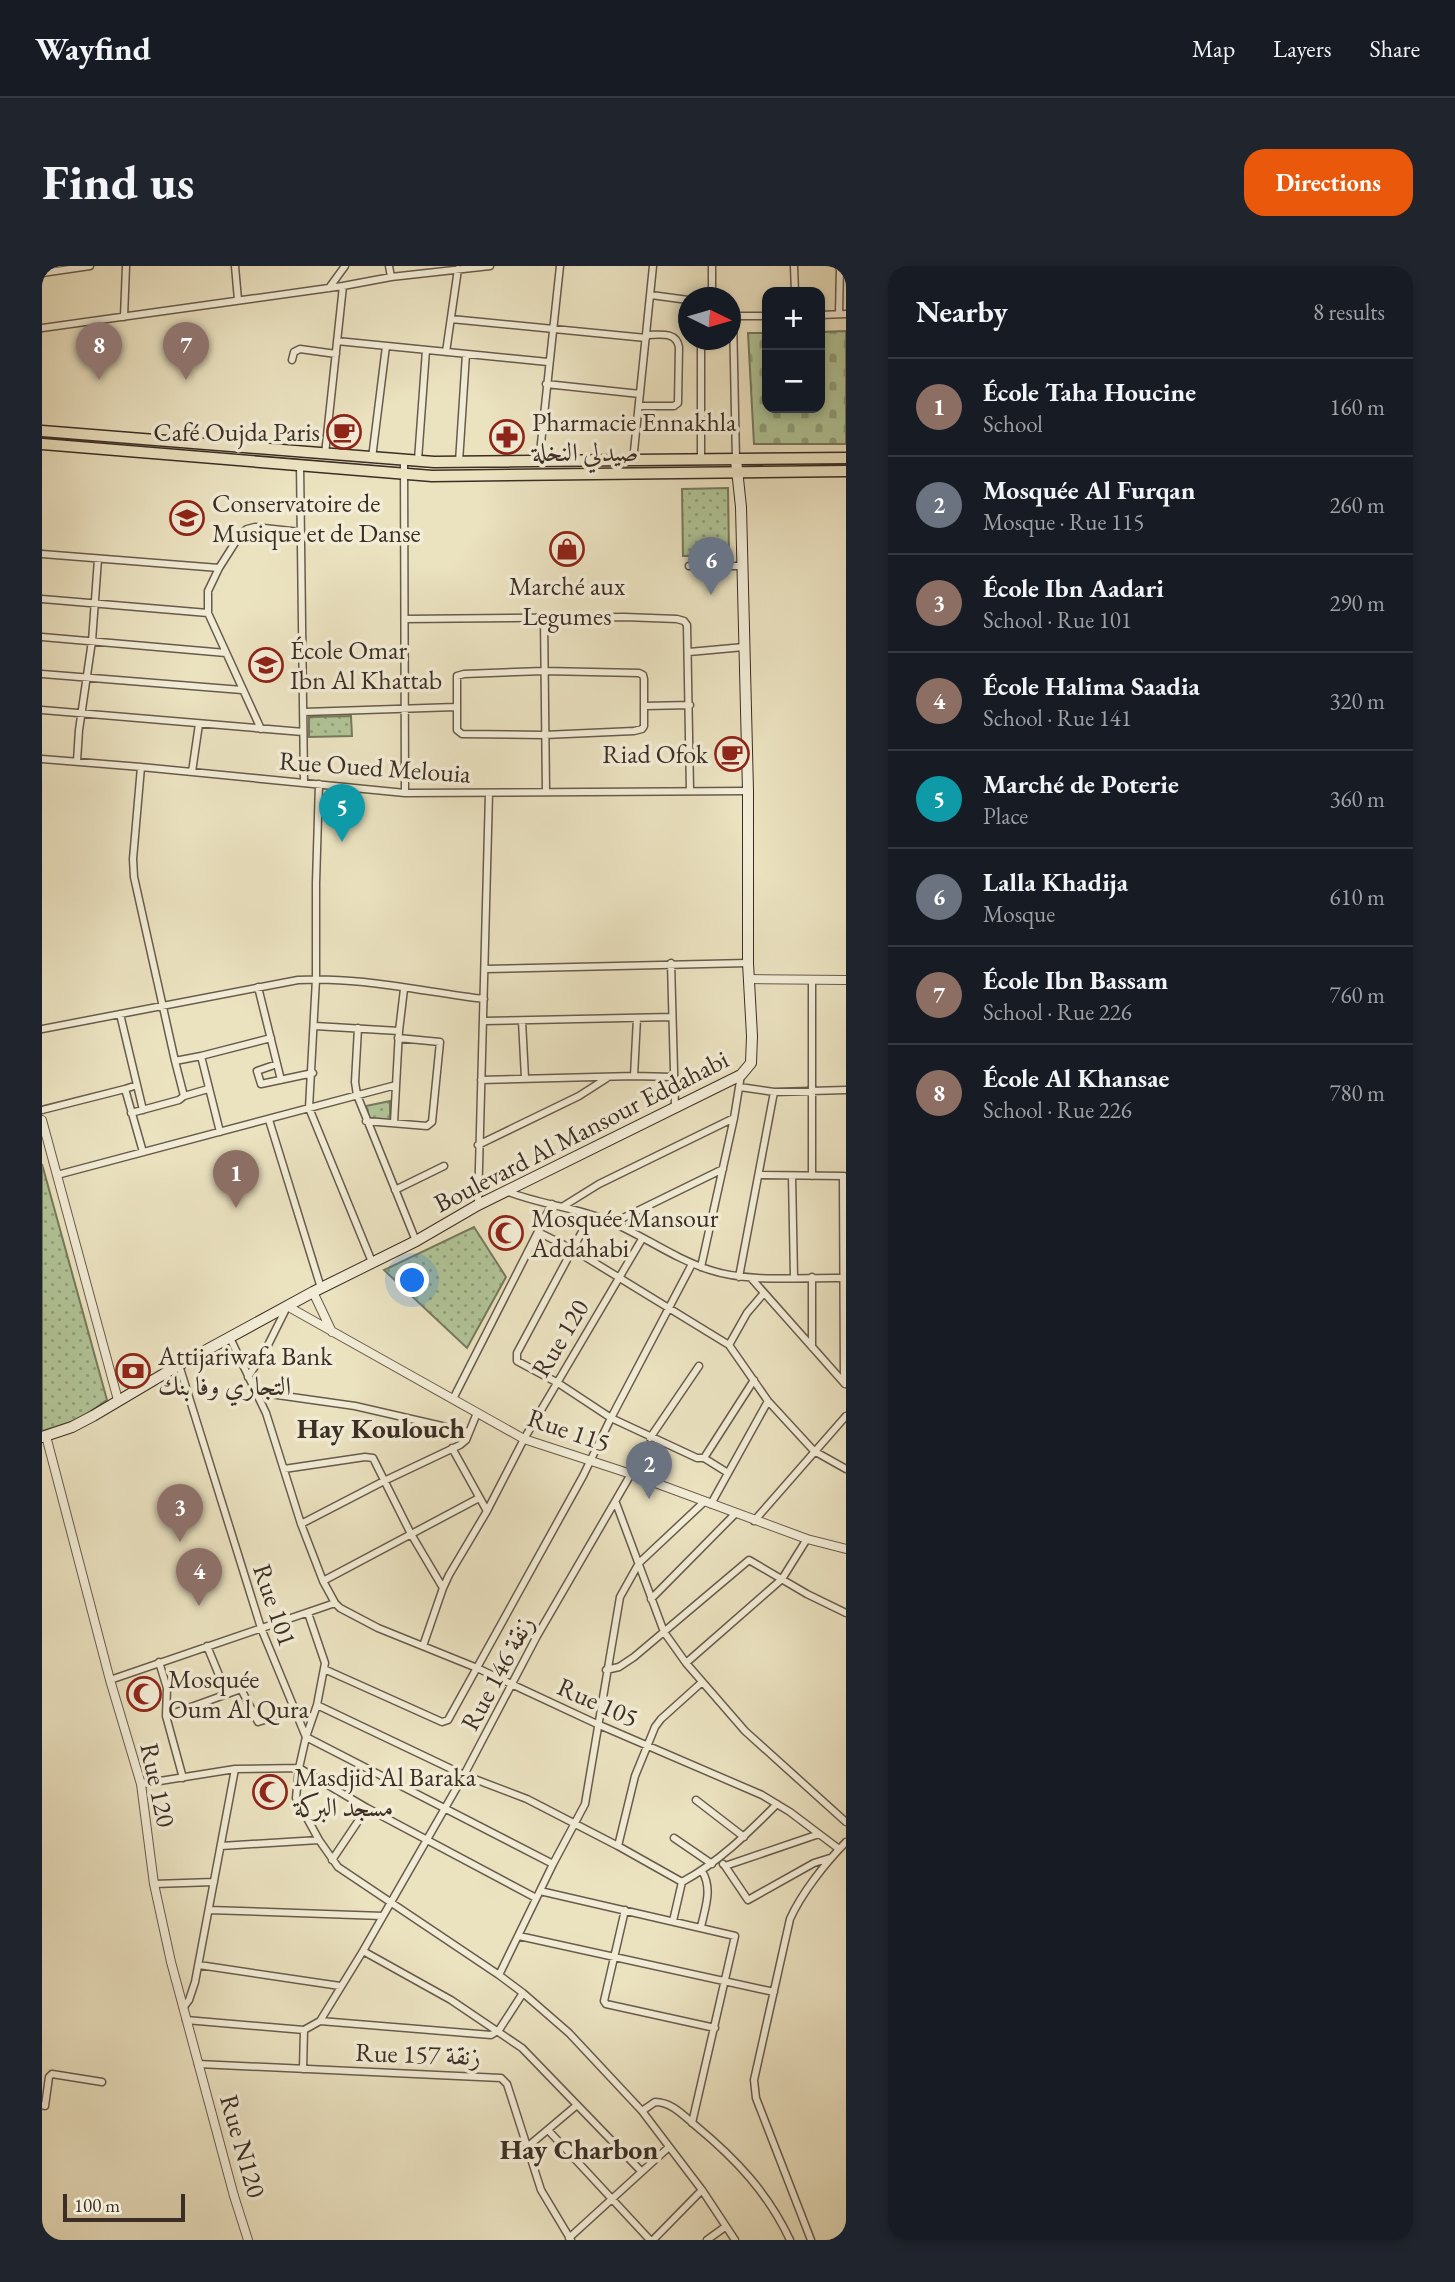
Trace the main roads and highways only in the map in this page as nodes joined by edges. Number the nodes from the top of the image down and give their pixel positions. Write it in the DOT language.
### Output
graph roads {
  1 [pos="42,431"];
  2 [pos="42,444"];
  3 [pos="846,458"];
  4 [pos="736,460"];
  5 [pos="846,471"];
  6 [pos="737,473"];
  7 [pos="44,1436"];
  1 -- 4 [label="main road"];
  2 -- 6 [label="main road"];
  3 -- 4 [label="main road"];
  4 -- 6 [label="main road, Boulevard Al Mansour Eddahabi"];
  5 -- 6 [label="main road"];
  6 -- 7 [label="main road, Boulevard Al Mansour Eddahabi"];
}
